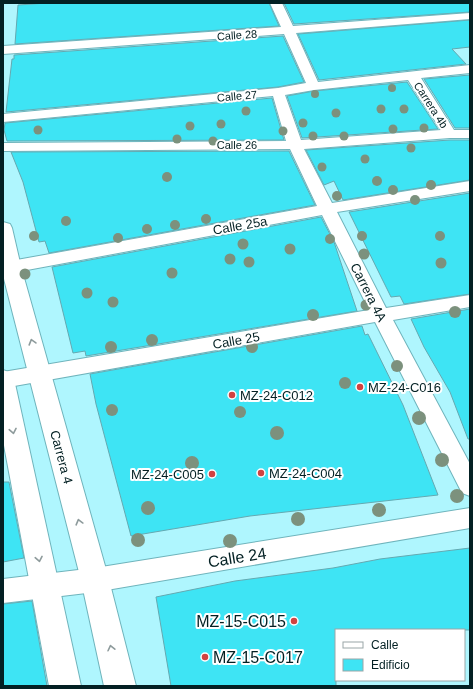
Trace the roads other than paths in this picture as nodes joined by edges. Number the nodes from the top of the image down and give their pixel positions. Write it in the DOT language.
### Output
graph roads {
  1 [pos="276,3"];
  2 [pos="470,16"];
  3 [pos="288,31"];
  4 [pos="3,50"];
  5 [pos="470,69"];
  6 [pos="412,75"];
  7 [pos="314,86"];
  8 [pos="278,92"];
  9 [pos="3,118"];
  10 [pos="450,134"];
  11 [pos="470,134"];
  12 [pos="295,144"];
  13 [pos="3,147"];
  14 [pos="470,186"];
  15 [pos="327,209"];
  16 [pos="3,228"];
  17 [pos="11,267"];
  18 [pos="470,301"];
  19 [pos="380,315"];
  20 [pos="41,374"];
  21 [pos="3,380"];
  22 [pos="470,486"];
  23 [pos="470,518"];
  24 [pos="95,580"];
  25 [pos="44,586"];
  26 [pos="3,592"];
  27 [pos="65,686"];
  28 [pos="120,686"];
  1 -- 3 [label="street"];
  2 -- 3 [label="street, Calle 28"];
  3 -- 4 [label="street, Calle 28"];
  3 -- 7 [label="street"];
  5 -- 6 [label="street, Calle 27"];
  6 -- 7 [label="street, Calle 27"];
  6 -- 10 [label="street, Carrera 4b"];
  7 -- 8 [label="street, Calle 27"];
  8 -- 9 [label="street, Calle 27"];
  8 -- 12 [label="street, Carrera 4A"];
  10 -- 11 [label="street, Calle 26"];
  10 -- 12 [label="street, Calle 26"];
  12 -- 13 [label="street, Calle 26"];
  12 -- 15 [label="street, Carrera 4A"];
  14 -- 15 [label="street, Calle 25a"];
  15 -- 17 [label="street, Calle 25a"];
  15 -- 19 [label="street, Carrera 4A"];
  16 -- 17 [label="main road, Carrera 4"];
  20 -- 17 [label="main road, Carrera 4, one-way"];
  18 -- 19 [label="street, Calle 25"];
  19 -- 20 [label="street, Calle 25"];
  19 -- 22 [label="street, Carrera 4A"];
  20 -- 21 [label="street, Calle 25"];
  24 -- 20 [label="main road, Carrera 4, one-way"];
  21 -- 25 [label="main road, one-way"];
  23 -- 24 [label="street, Calle 24"];
  24 -- 25 [label="street, Calle 24"];
  28 -- 24 [label="main road, Carrera 4, one-way"];
  25 -- 26 [label="street, Calle 24"];
  25 -- 27 [label="main road"];
}
